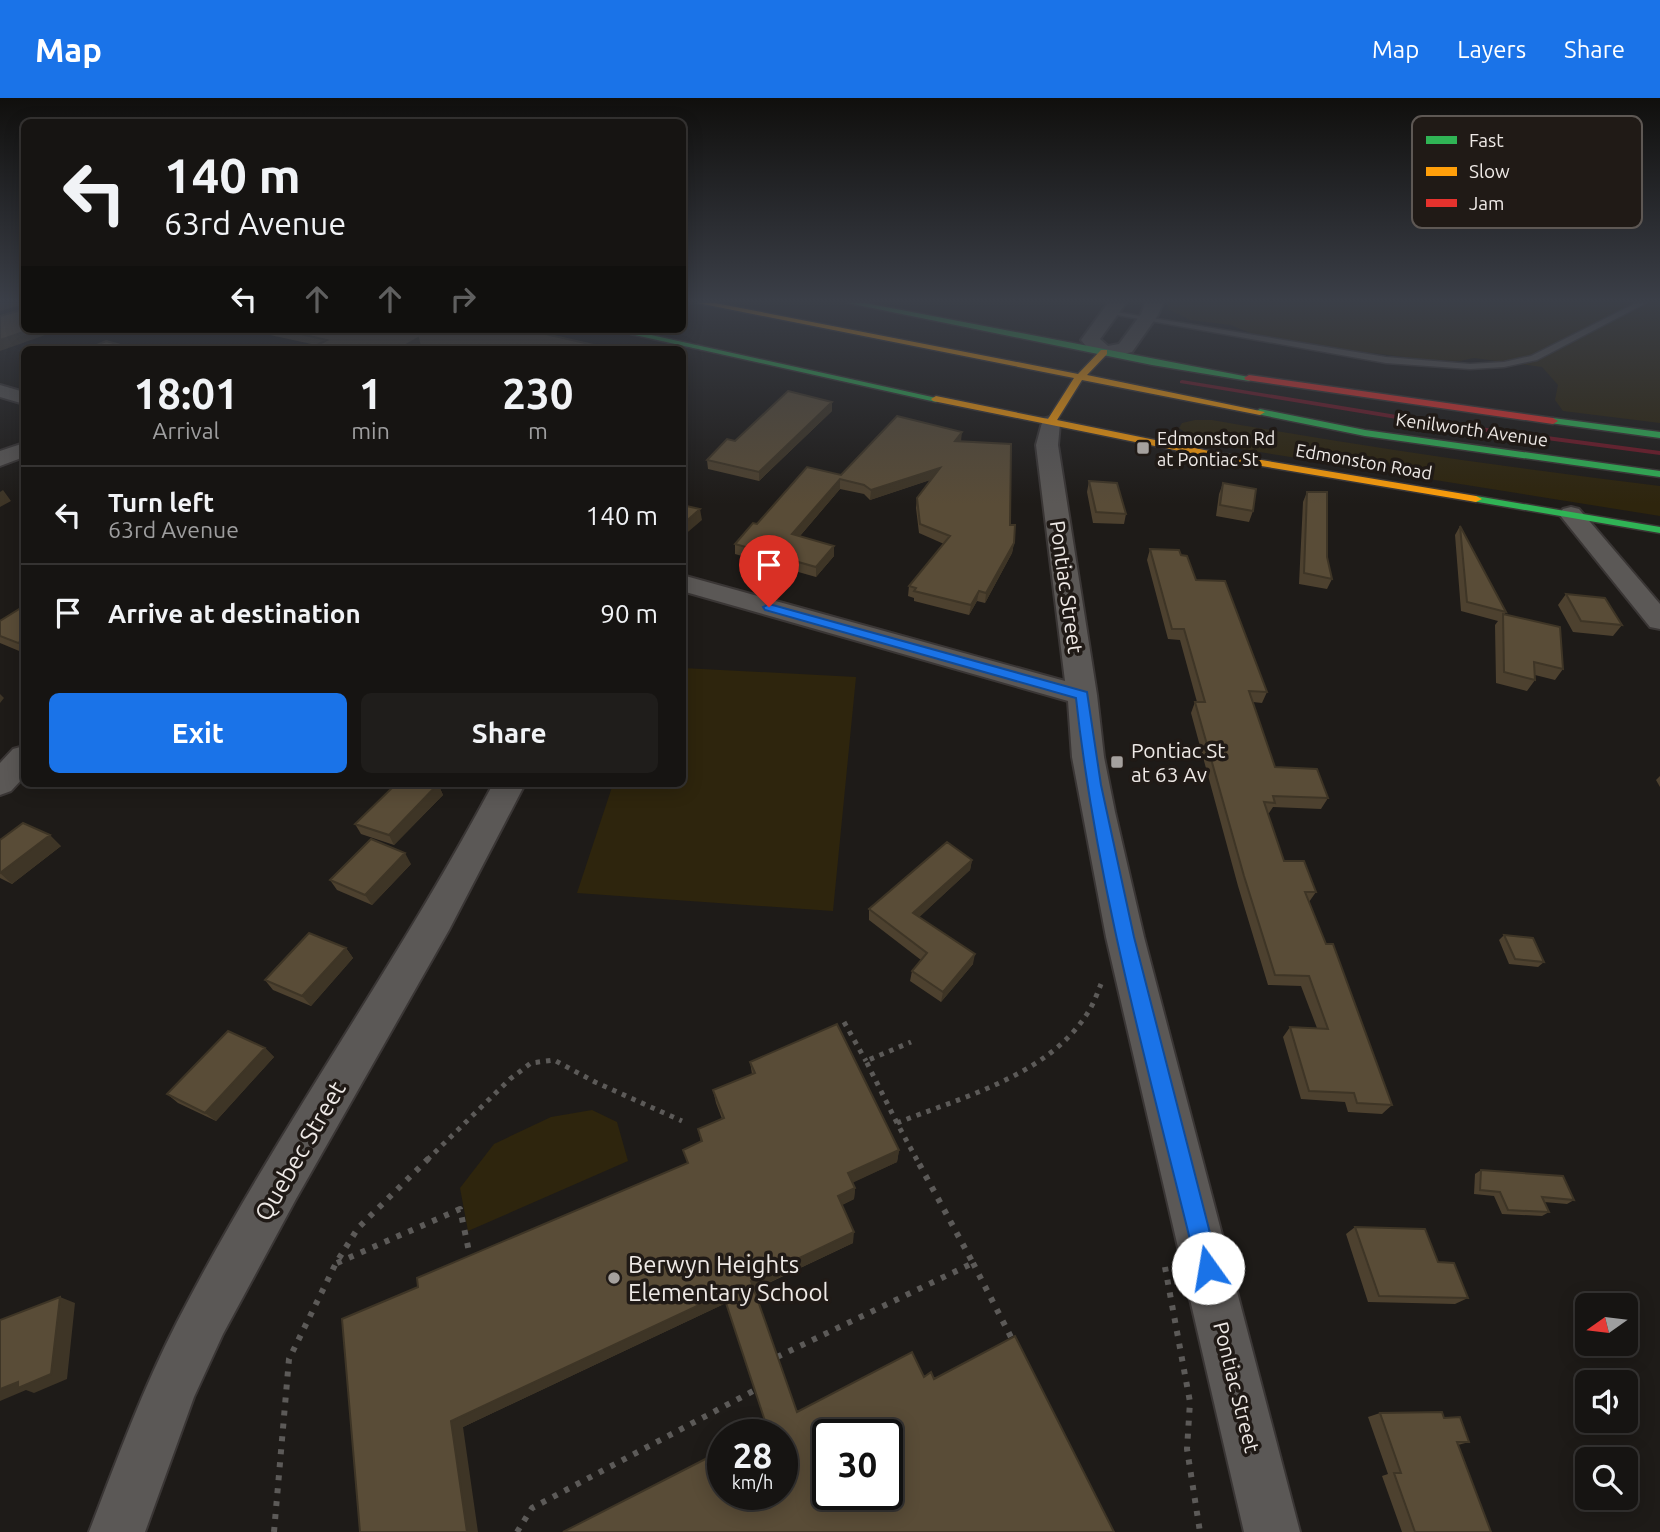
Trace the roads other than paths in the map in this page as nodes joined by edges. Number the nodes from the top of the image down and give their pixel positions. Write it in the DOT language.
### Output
graph roads {
  1 [pos="803,370"];
  2 [pos="1018,370"];
  3 [pos="1042,370"];
  4 [pos="1087,370"];
  5 [pos="1205,370"];
  6 [pos="1221,370"];
  7 [pos="1079,378"];
  8 [pos="1251,378"];
  9 [pos="0,391"];
  10 [pos="21,397"];
  11 [pos="1182,399"];
  12 [pos="1055,402"];
  13 [pos="1660,435"];
  14 [pos="21,451"];
  15 [pos="0,459"];
  16 [pos="1660,474"];
  17 [pos="1571,514"];
  18 [pos="1660,530"];
  19 [pos="686,584"];
  20 [pos="1660,621"];
  21 [pos="1082,695"];
  22 [pos="21,760"];
  23 [pos="0,783"];
  24 [pos="508,787"];
  25 [pos="117,1532"];
  26 [pos="1272,1532"];
  1 -- 12 [label="main road, Edmonston Road"];
  2 -- 12 [label="main road"];
  3 -- 7 [label="main road, Kenilworth Avenue"];
  4 -- 7 [label="main road"];
  5 -- 8 [label="main road, Kenilworth Avenue"];
  6 -- 8 [label="main road"];
  7 -- 11 [label="main road, Kenilworth Avenue"];
  7 -- 12 [label="main road"];
  8 -- 13 [label="main road, Kenilworth Avenue"];
  9 -- 10 [label="street"];
  11 -- 12 [label="main road"];
  11 -- 16 [label="main road, Kenilworth Avenue"];
  12 -- 17 [label="main road, Edmonston Road"];
  12 -- 21 [label="street, Pontiac Street"];
  14 -- 15 [label="street"];
  17 -- 18 [label="main road, Edmonston Road"];
  17 -- 20 [label="street"];
  19 -- 21 [label="street"];
  21 -- 26 [label="street, Pontiac Street"];
  22 -- 23 [label="street"];
  24 -- 25 [label="street, Quebec Street"];
}
